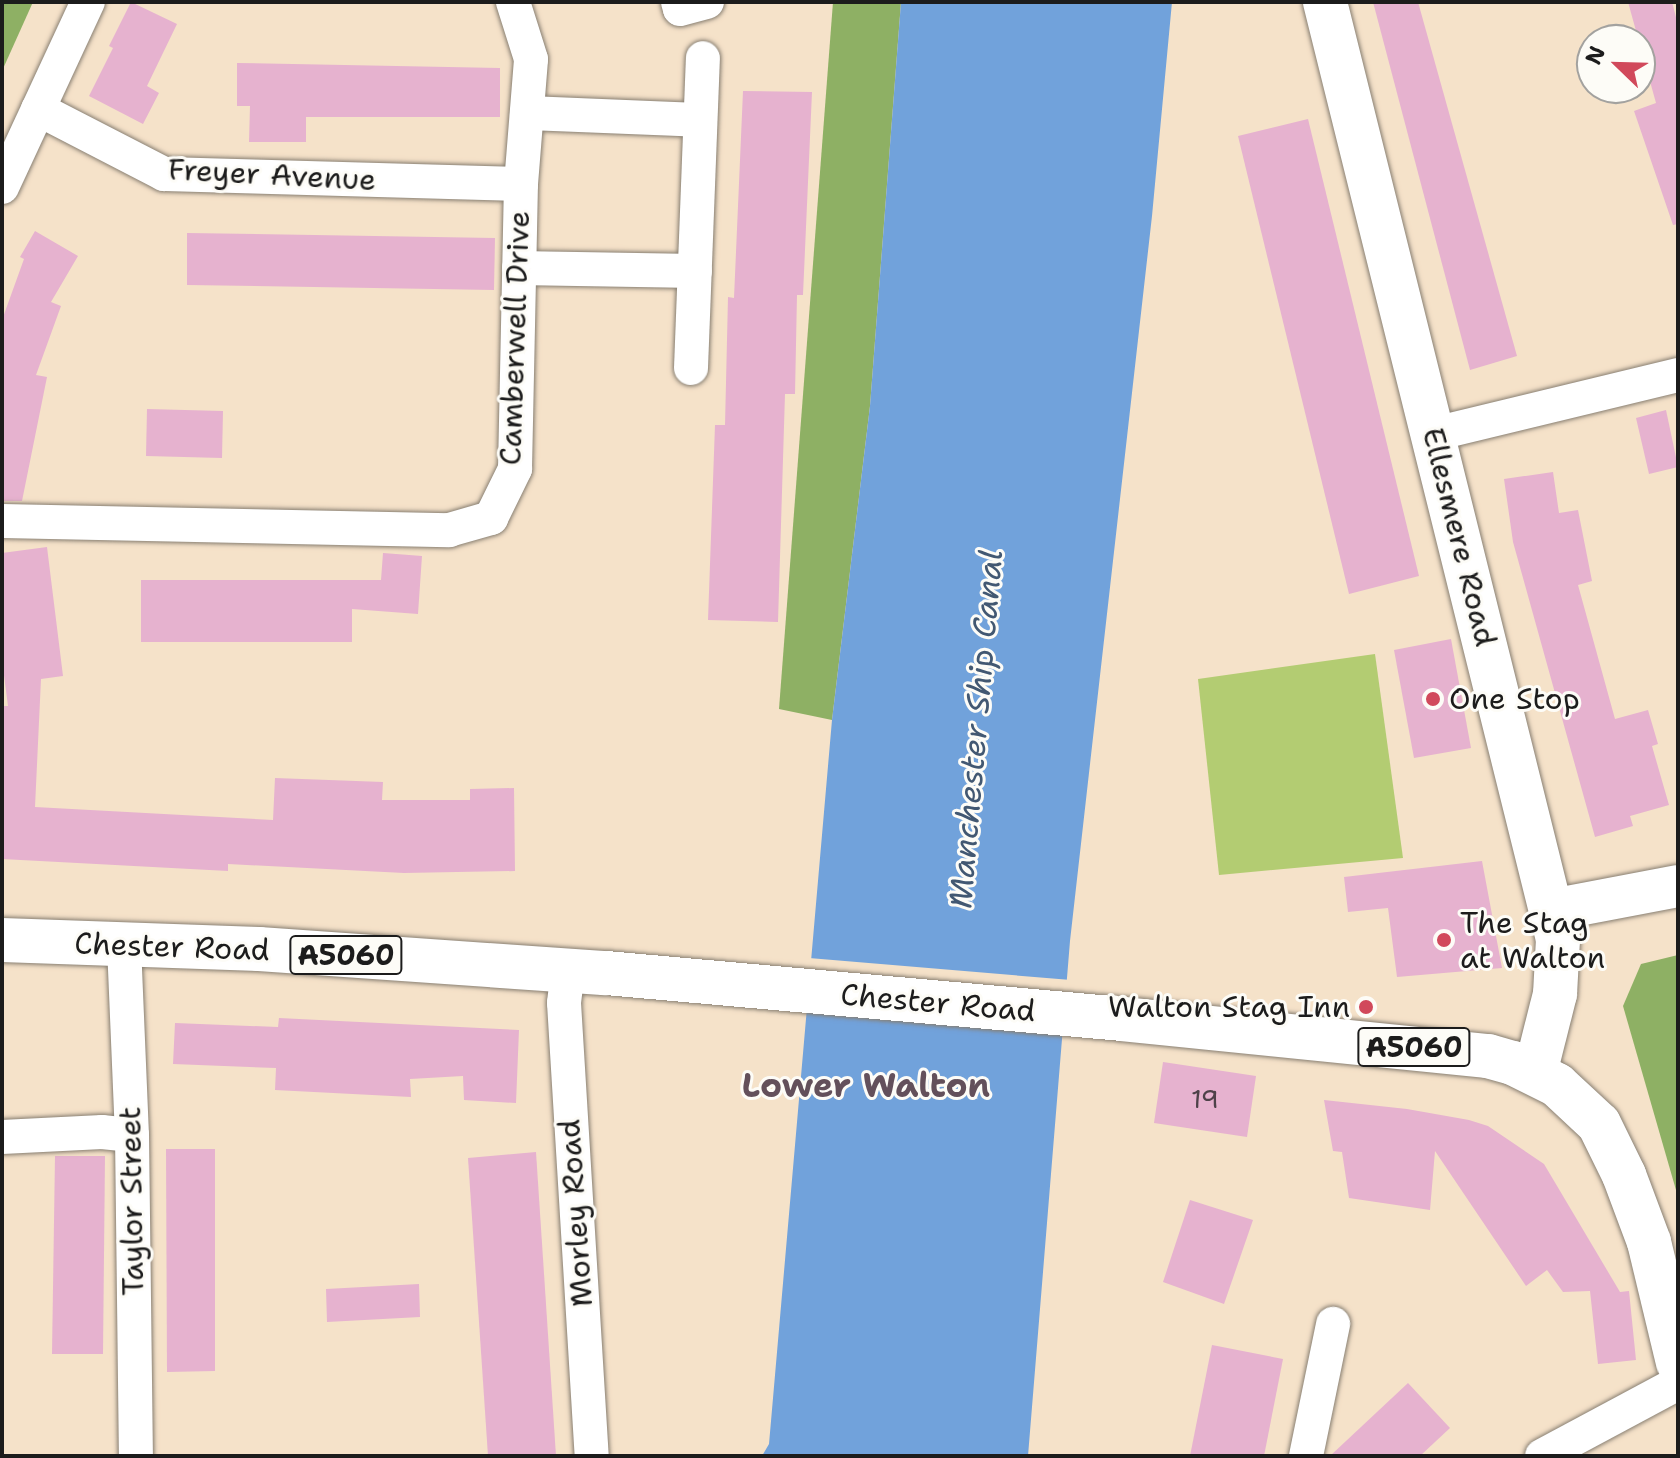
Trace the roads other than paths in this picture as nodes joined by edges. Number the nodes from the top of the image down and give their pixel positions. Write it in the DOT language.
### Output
graph roads {
  1 [pos="88,2"];
  2 [pos="513,2"];
  3 [pos="678,2"];
  4 [pos="707,2"];
  5 [pos="1325,2"];
  6 [pos="703,58"];
  7 [pos="38,109"];
  8 [pos="527,113"];
  9 [pos="700,120"];
  10 [pos="521,184"];
  11 [pos="2,187"];
  12 [pos="519,268"];
  13 [pos="695,271"];
  14 [pos="691,368"];
  15 [pos="1678,375"];
  16 [pos="1434,434"];
  17 [pos="2,521"];
  18 [pos="1678,886"];
  19 [pos="1552,910"];
  20 [pos="2,940"];
  21 [pos="124,945"];
  22 [pos="568,970"];
  23 [pos="1535,1073"];
  24 [pos="132,1135"];
  25 [pos="2,1137"];
  26 [pos="1333,1324"];
  27 [pos="1678,1363"];
  28 [pos="1678,1383"];
  29 [pos="136,1456"];
  30 [pos="592,1456"];
  31 [pos="1306,1456"];
  32 [pos="1542,1456"];
  1 -- 7 [label="street"];
  2 -- 8 [label="street, Camberwell Drive"];
  3 -- 4 [label="street"];
  5 -- 16 [label="main road, Ellesmere Road"];
  6 -- 9 [label="street"];
  7 -- 10 [label="street, Freyer Avenue"];
  7 -- 11 [label="street"];
  8 -- 9 [label="street"];
  8 -- 10 [label="street, Camberwell Drive"];
  9 -- 13 [label="street"];
  10 -- 12 [label="street, Camberwell Drive"];
  12 -- 13 [label="street"];
  12 -- 17 [label="street, Camberwell Drive"];
  13 -- 14 [label="street"];
  15 -- 16 [label="street"];
  16 -- 19 [label="main road, Ellesmere Road"];
  18 -- 19 [label="street"];
  19 -- 23 [label="main road, Ellesmere Road"];
  20 -- 21 [label="main road, Chester Road / A5060"];
  21 -- 22 [label="main road, Chester Road / A5060"];
  21 -- 24 [label="street, Taylor Street"];
  22 -- 23 [label="main road, Chester Road / A5060"];
  22 -- 30 [label="street, Morley Road"];
  23 -- 27 [label="main road, Chester Road / A5060"];
  24 -- 25 [label="street"];
  24 -- 29 [label="street, Taylor Street"];
  26 -- 31 [label="street"];
  28 -- 32 [label="street"];
}
